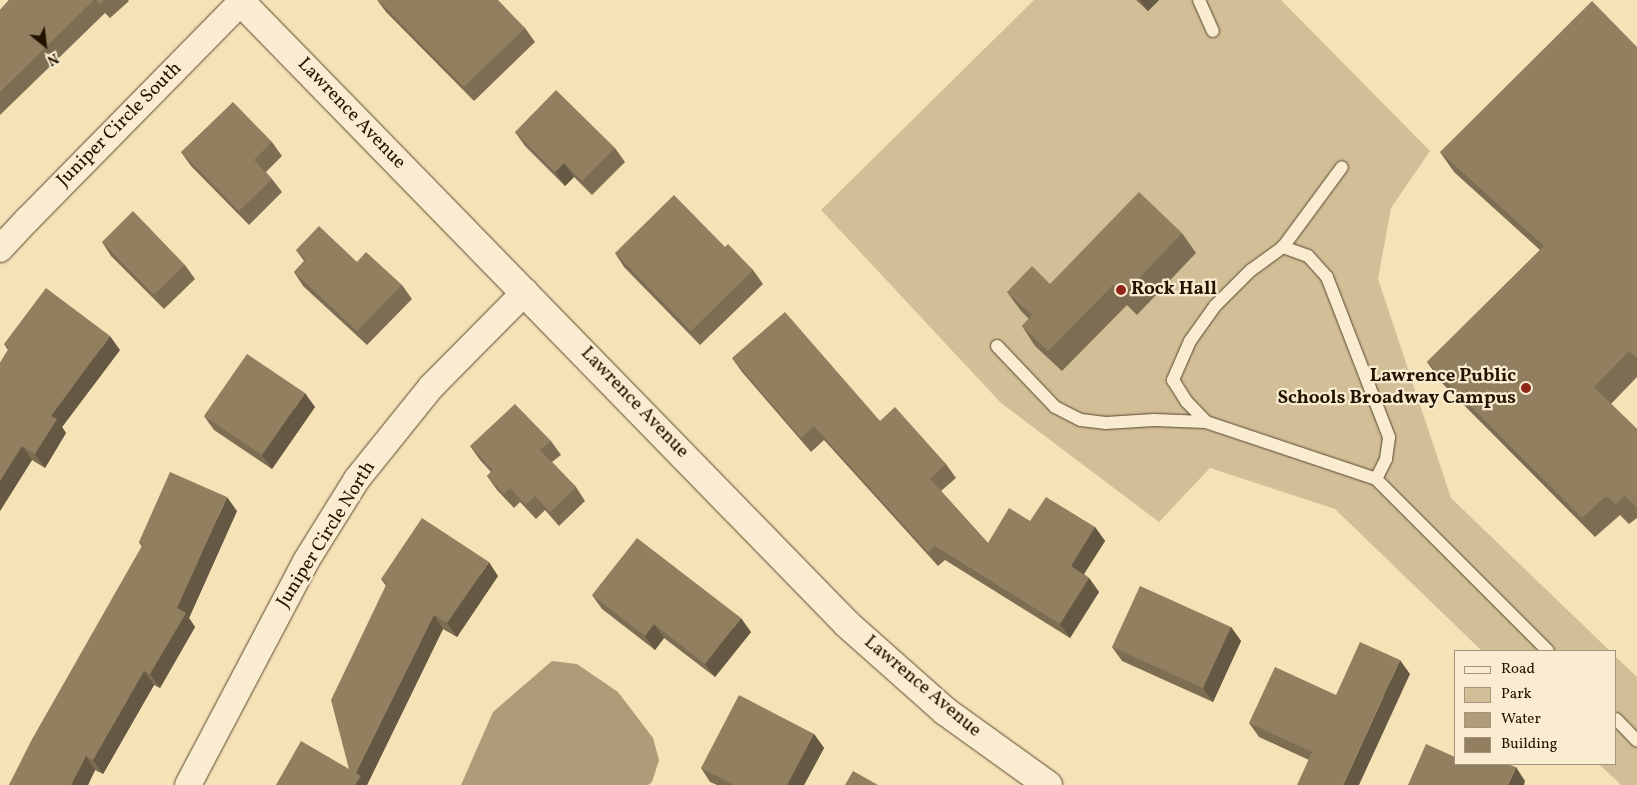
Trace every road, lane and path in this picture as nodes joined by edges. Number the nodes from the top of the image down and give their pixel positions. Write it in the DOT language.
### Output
graph roads {
  1 [pos="1199,0"];
  2 [pos="240,1"];
  3 [pos="1213,32"];
  4 [pos="1342,167"];
  5 [pos="1283,247"];
  6 [pos="0,249"];
  7 [pos="526,292"];
  8 [pos="997,346"];
  9 [pos="1206,422"];
  10 [pos="1376,479"];
  11 [pos="1547,650"];
  12 [pos="1617,721"];
  13 [pos="1637,741"];
  14 [pos="188,785"];
  15 [pos="1048,785"];
  1 -- 3 [label="lane"];
  2 -- 6 [label="street, Juniper Circle South"];
  2 -- 7 [label="street, Lawrence Avenue"];
  4 -- 5 [label="lane"];
  5 -- 9 [label="lane"];
  5 -- 10 [label="lane"];
  7 -- 14 [label="street, Juniper Circle North"];
  7 -- 15 [label="street, Lawrence Avenue"];
  8 -- 9 [label="lane"];
  9 -- 10 [label="lane"];
  10 -- 11 [label="lane"];
  12 -- 13 [label="lane"];
}
